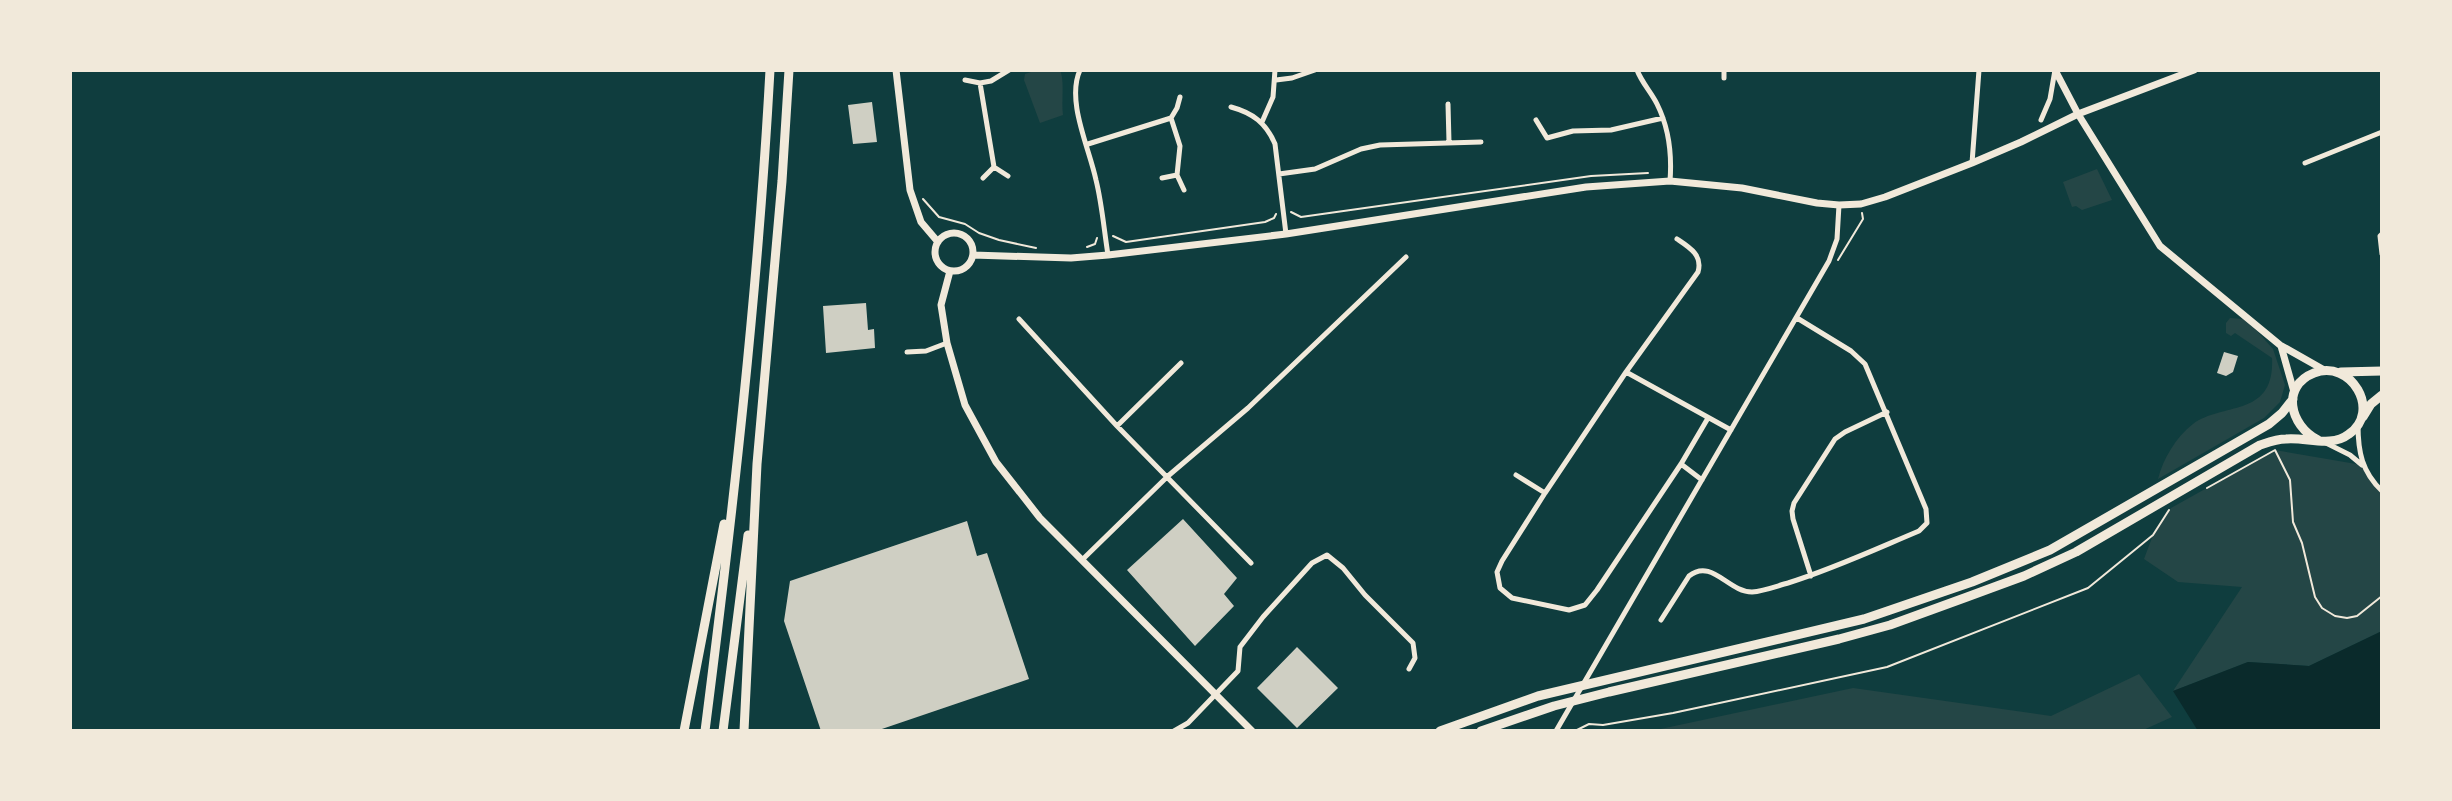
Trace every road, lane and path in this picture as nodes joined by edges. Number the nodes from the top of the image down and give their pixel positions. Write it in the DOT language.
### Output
graph roads {
  1 [pos="770,70"];
  2 [pos="789,70"];
  3 [pos="896,70"];
  4 [pos="1009,70"];
  5 [pos="1080,70"];
  6 [pos="1275,70"];
  7 [pos="1315,70"];
  8 [pos="1637,70"];
  9 [pos="1724,70"];
  10 [pos="1979,70"];
  11 [pos="2055,70"];
  12 [pos="2194,70"];
  13 [pos="1724,78"];
  14 [pos="965,80"];
  15 [pos="1276,80"];
  16 [pos="980,83"];
  17 [pos="1180,97"];
  18 [pos="1448,104"];
  19 [pos="1231,107"];
  20 [pos="2078,114"];
  21 [pos="1171,118"];
  22 [pos="1662,118"];
  23 [pos="1536,120"];
  24 [pos="2041,120"];
  25 [pos="1262,122"];
  26 [pos="2382,132"];
  27 [pos="1449,142"];
  28 [pos="1481,142"];
  29 [pos="1088,144"];
  30 [pos="1972,163"];
  31 [pos="2305,163"];
  32 [pos="994,167"];
  33 [pos="1279,174"];
  34 [pos="1177,175"];
  35 [pos="1008,176"];
  36 [pos="983,178"];
  37 [pos="1162,178"];
  38 [pos="1670,181"];
  39 [pos="1184,190"];
  40 [pos="1491,190"];
  41 [pos="923,199"];
  42 [pos="1839,205"];
  43 [pos="1284,212"];
  44 [pos="1286,233"];
  45 [pos="2382,233"];
  46 [pos="1105,234"];
  47 [pos="1677,239"];
  48 [pos="938,242"];
  49 [pos="1086,247"];
  50 [pos="1038,248"];
  51 [pos="2382,254"];
  52 [pos="973,255"];
  53 [pos="1108,255"];
  54 [pos="1406,257"];
  55 [pos="950,271"];
  56 [pos="1797,318"];
  57 [pos="1018,319"];
  58 [pos="947,343"];
  59 [pos="2280,345"];
  60 [pos="907,352"];
  61 [pos="1181,363"];
  62 [pos="2326,371"];
  63 [pos="2382,371"];
  64 [pos="1626,372"];
  65 [pos="2340,372"];
  66 [pos="2382,395"];
  67 [pos="2294,396"];
  68 [pos="1887,412"];
  69 [pos="1708,418"];
  70 [pos="2360,422"];
  71 [pos="1117,425"];
  72 [pos="1731,430"];
  73 [pos="2320,440"];
  74 [pos="738,457"];
  75 [pos="757,464"];
  76 [pos="1681,464"];
  77 [pos="2362,465"];
  78 [pos="1516,475"];
  79 [pos="1168,476"];
  80 [pos="1702,480"];
  81 [pos="2206,489"];
  82 [pos="2382,491"];
  83 [pos="1545,493"];
  84 [pos="2171,508"];
  85 [pos="1082,560"];
  86 [pos="1251,563"];
  87 [pos="1811,576"];
  88 [pos="2382,596"];
  89 [pos="1661,620"];
  90 [pos="1409,669"];
  91 [pos="1215,694"];
  92 [pos="684,731"];
  93 [pos="705,731"];
  94 [pos="723,731"];
  95 [pos="744,731"];
  96 [pos="1174,731"];
  97 [pos="1252,731"];
  98 [pos="1440,731"];
  99 [pos="1481,731"];
  100 [pos="1556,731"];
  101 [pos="1575,731"];
  1 -- 74 [label="highway"];
  2 -- 75 [label="highway"];
  3 -- 48 [label="street"];
  4 -- 16 [label="street"];
  5 -- 29 [label="street"];
  6 -- 15 [label="street"];
  7 -- 15 [label="street"];
  8 -- 22 [label="street"];
  9 -- 13 [label="street"];
  10 -- 30 [label="street"];
  11 -- 20 [label="street"];
  11 -- 24 [label="street"];
  12 -- 20 [label="street"];
  14 -- 16 [label="street"];
  15 -- 25 [label="street"];
  16 -- 32 [label="street"];
  17 -- 21 [label="street"];
  18 -- 27 [label="street"];
  19 -- 25 [label="street"];
  20 -- 30 [label="street"];
  20 -- 59 [label="street"];
  21 -- 29 [label="street"];
  21 -- 34 [label="street"];
  22 -- 23 [label="street"];
  22 -- 38 [label="street"];
  25 -- 33 [label="street"];
  26 -- 31 [label="street"];
  27 -- 28 [label="street"];
  27 -- 33 [label="street"];
  29 -- 46 [label="street"];
  30 -- 42 [label="street"];
  32 -- 35 [label="street"];
  32 -- 36 [label="street"];
  33 -- 43 [label="street"];
  34 -- 37 [label="street"];
  34 -- 39 [label="street"];
  38 -- 42 [label="street"];
  38 -- 44 [label="street"];
  40 -- 43 [label="path"];
  41 -- 50 [label="path"];
  42 -- 56 [label="street"];
  43 -- 44 [label="street"];
  43 -- 46 [label="path"];
  44 -- 53 [label="street"];
  45 -- 51 [label="street"];
  46 -- 49 [label="path"];
  46 -- 53 [label="street"];
  47 -- 64 [label="street"];
  48 -- 52 [label="street"];
  48 -- 55 [label="street"];
  52 -- 53 [label="street"];
  52 -- 55 [label="street"];
  54 -- 79 [label="street"];
  55 -- 58 [label="street"];
  56 -- 68 [label="street"];
  56 -- 72 [label="street"];
  57 -- 71 [label="street"];
  58 -- 60 [label="street"];
  58 -- 85 [label="street"];
  59 -- 62 [label="street"];
  59 -- 67 [label="street"];
  61 -- 71 [label="street"];
  62 -- 65 [label="highway"];
  62 -- 67 [label="highway"];
  63 -- 65 [label="highway"];
  64 -- 69 [label="street"];
  64 -- 83 [label="street"];
  65 -- 70 [label="highway"];
  66 -- 70 [label="highway"];
  67 -- 73 [label="highway"];
  67 -- 98 [label="highway"];
  68 -- 87 [label="street"];
  68 -- 87 [label="street"];
  69 -- 72 [label="street"];
  69 -- 76 [label="street"];
  70 -- 73 [label="highway"];
  70 -- 77 [label="street"];
  71 -- 79 [label="street"];
  72 -- 80 [label="street"];
  73 -- 77 [label="street"];
  73 -- 99 [label="highway"];
  74 -- 92 [label="highway"];
  74 -- 93 [label="highway"];
  75 -- 94 [label="highway"];
  75 -- 95 [label="highway"];
  76 -- 80 [label="street"];
  76 -- 83 [label="street"];
  77 -- 82 [label="street"];
  78 -- 83 [label="street"];
  79 -- 85 [label="street"];
  79 -- 86 [label="street"];
  80 -- 100 [label="street"];
  81 -- 88 [label="path"];
  84 -- 101 [label="path"];
  85 -- 91 [label="street"];
  87 -- 89 [label="street"];
  90 -- 91 [label="street"];
  91 -- 96 [label="street"];
  91 -- 97 [label="street"];
}
